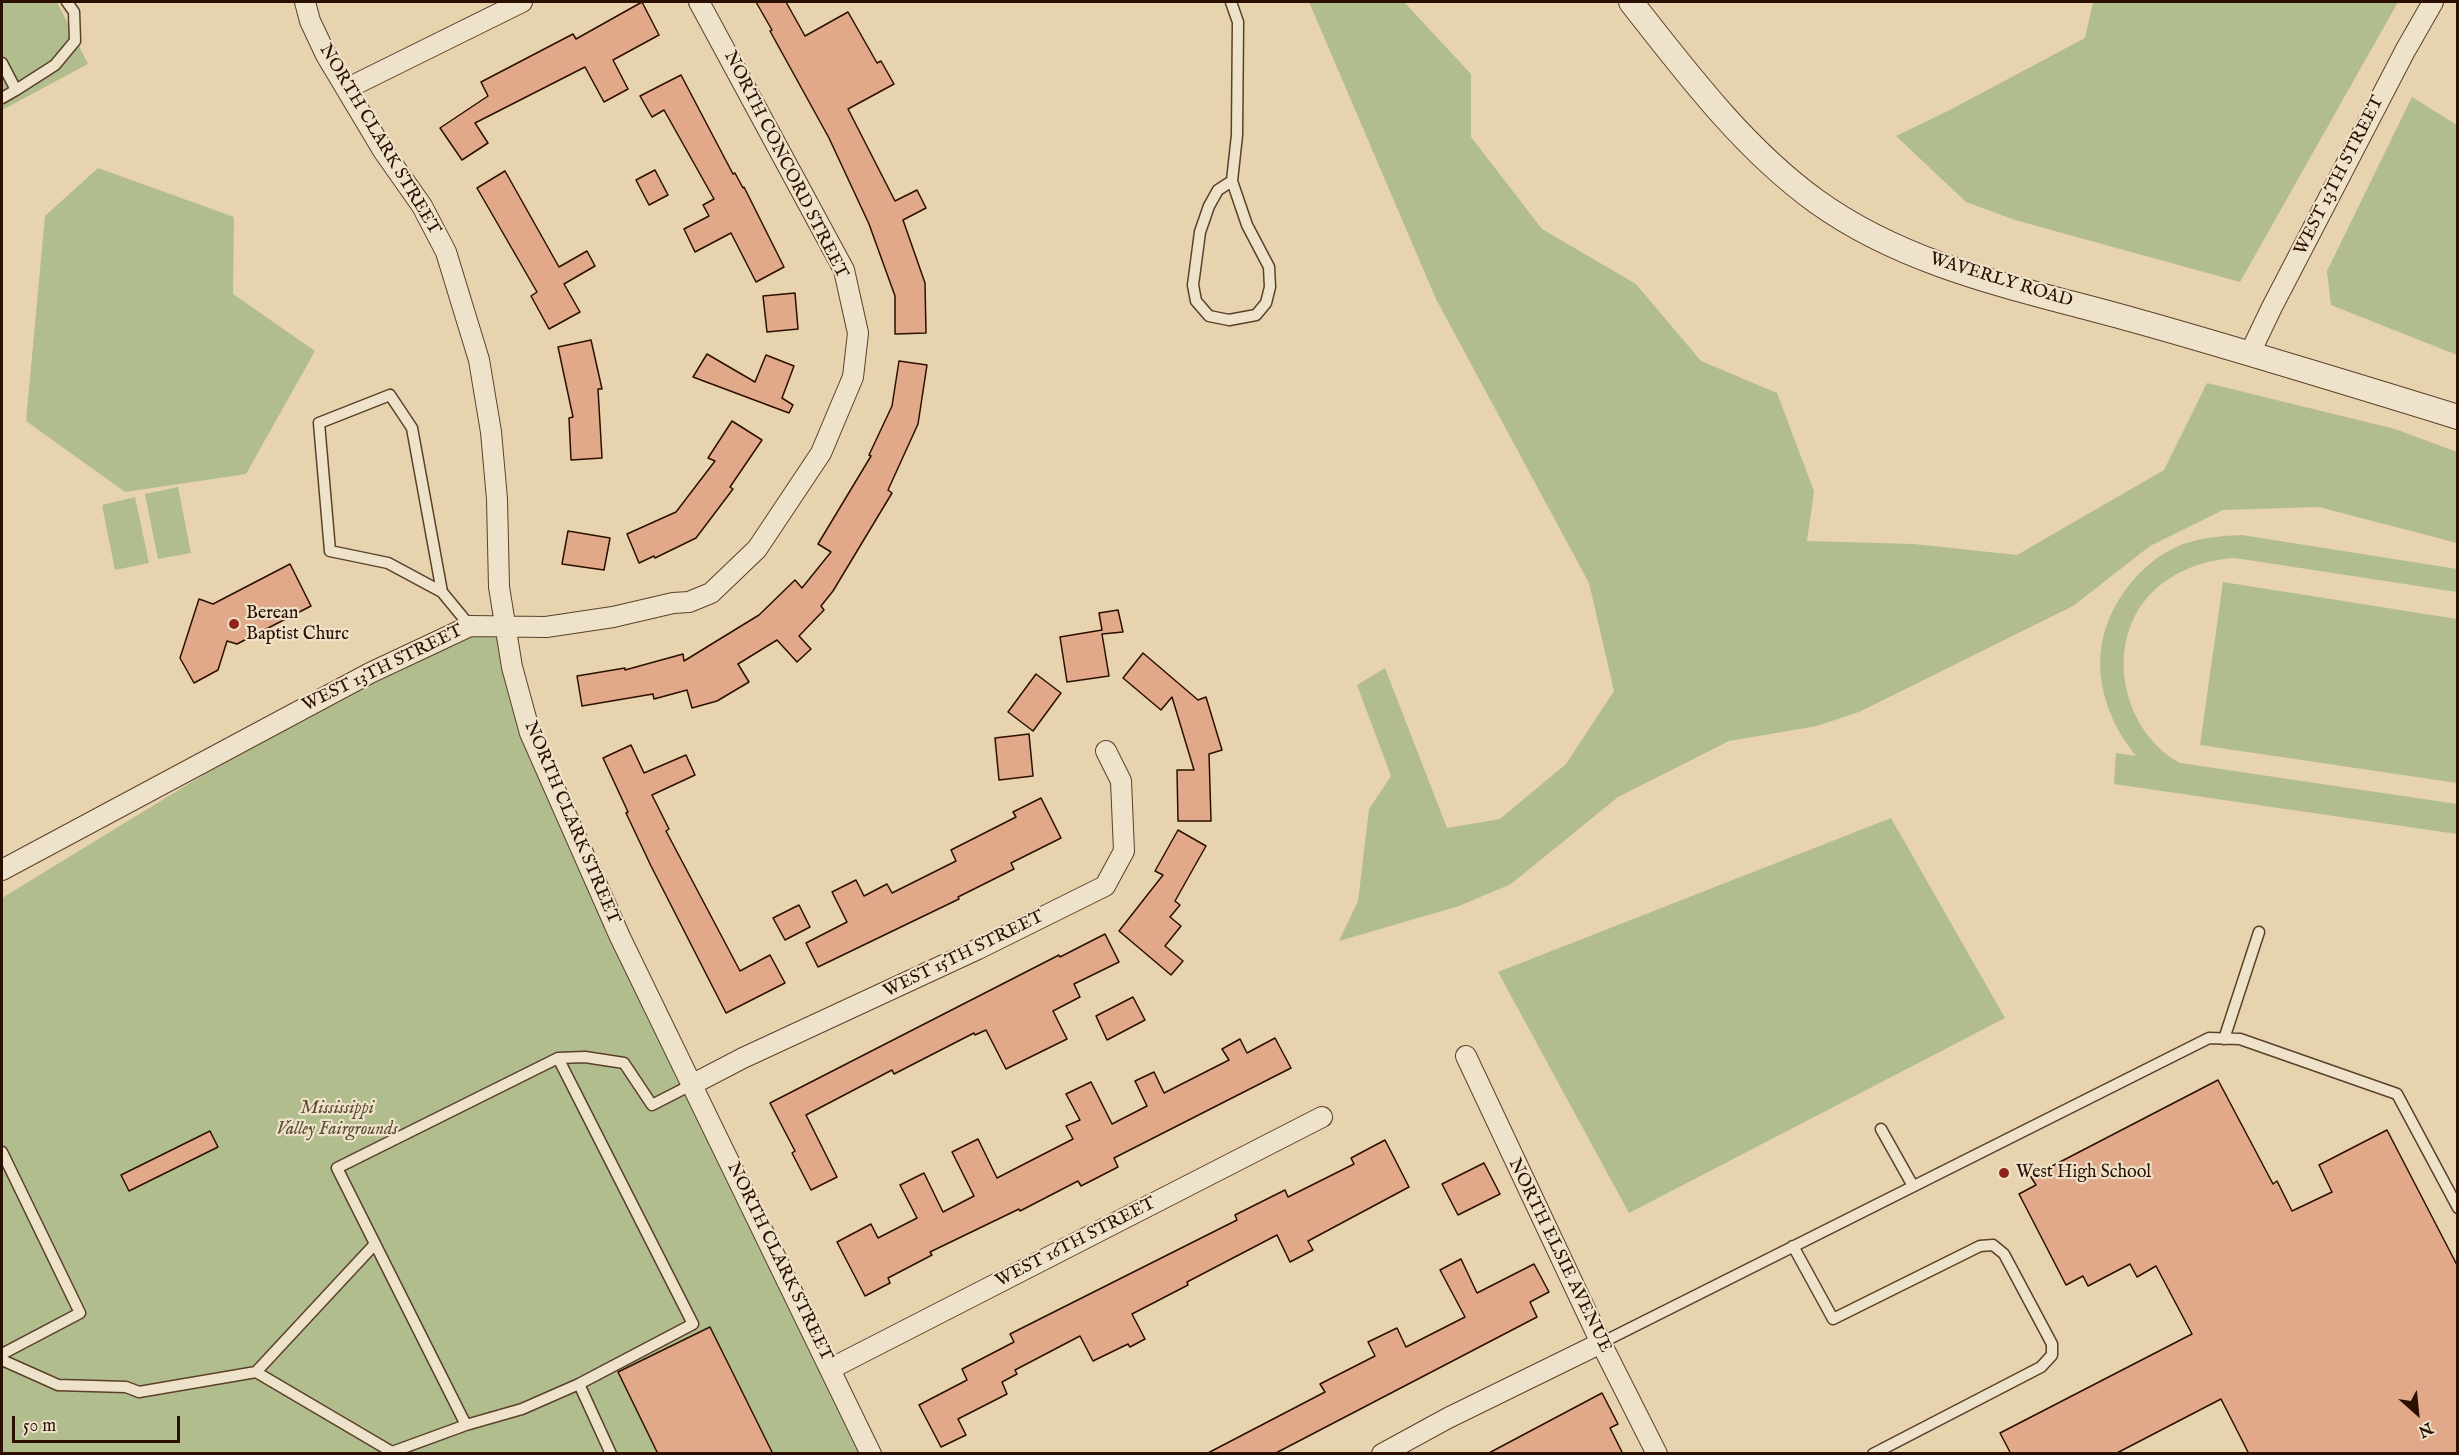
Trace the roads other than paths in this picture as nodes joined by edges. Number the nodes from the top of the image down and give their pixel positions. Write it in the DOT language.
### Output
graph roads {
  1 [pos="67,2"];
  2 [pos="305,2"];
  3 [pos="522,2"];
  4 [pos="699,2"];
  5 [pos="1231,2"];
  6 [pos="1631,2"];
  7 [pos="2433,2"];
  8 [pos="2,63"];
  9 [pos="348,88"];
  10 [pos="16,90"];
  11 [pos="2,98"];
  12 [pos="1232,181"];
  13 [pos="858,333"];
  14 [pos="2250,353"];
  15 [pos="2457,417"];
  16 [pos="442,592"];
  17 [pos="470,626"];
  18 [pos="505,628"];
  19 [pos="1106,752"];
  20 [pos="2,870"];
  21 [pos="2259,932"];
  22 [pos="2224,1039"];
  23 [pos="1466,1056"];
  24 [pos="558,1058"];
  25 [pos="693,1084"];
  26 [pos="1322,1117"];
  27 [pos="1881,1129"];
  28 [pos="2,1152"];
  29 [pos="1913,1186"];
  30 [pos="2457,1208"];
  31 [pos="375,1244"];
  32 [pos="1793,1246"];
  33 [pos="1601,1344"];
  34 [pos="2,1354"];
  35 [pos="2,1360"];
  36 [pos="830,1369"];
  37 [pos="256,1372"];
  38 [pos="579,1384"];
  39 [pos="466,1425"];
  40 [pos="393,1453"];
  41 [pos="609,1453"];
  42 [pos="871,1454"];
  43 [pos="1382,1454"];
  44 [pos="1657,1454"];
  45 [pos="1873,1454"];
  1 -- 10 [label="lane"];
  2 -- 9 [label="street, NORTH CLARK STREET"];
  3 -- 9 [label="street"];
  4 -- 13 [label="street, NORTH CONCORD STREET"];
  5 -- 12 [label="lane"];
  6 -- 14 [label="street, WAVERLY ROAD"];
  7 -- 14 [label="street, WEST 13TH STREET"];
  8 -- 10 [label="lane"];
  9 -- 18 [label="street, NORTH CLARK STREET"];
  10 -- 11 [label="lane"];
  12 -- 12 [label="lane"];
  13 -- 18 [label="street, WEST 13TH STREET"];
  14 -- 15 [label="street, WAVERLY ROAD"];
  16 -- 16 [label="lane"];
  16 -- 17 [label="lane"];
  17 -- 18 [label="street, WEST 13TH STREET"];
  17 -- 20 [label="street, WEST 13TH STREET"];
  18 -- 25 [label="street, NORTH CLARK STREET"];
  19 -- 25 [label="street, WEST 15TH STREET"];
  21 -- 22 [label="lane"];
  22 -- 29 [label="lane"];
  22 -- 30 [label="lane"];
  23 -- 33 [label="street, NORTH ELSIE AVENUE"];
  24 -- 25 [label="lane"];
  24 -- 31 [label="lane"];
  24 -- 38 [label="lane"];
  25 -- 36 [label="street, NORTH CLARK STREET"];
  26 -- 36 [label="street, WEST 16TH STREET"];
  27 -- 29 [label="lane"];
  28 -- 34 [label="lane"];
  29 -- 32 [label="lane"];
  31 -- 37 [label="lane"];
  31 -- 39 [label="lane"];
  32 -- 33 [label="lane"];
  32 -- 45 [label="lane"];
  33 -- 43 [label="street"];
  33 -- 44 [label="street, NORTH ELSIE AVENUE"];
  35 -- 37 [label="lane"];
  36 -- 42 [label="street, NORTH CLARK STREET"];
  37 -- 40 [label="lane"];
  38 -- 39 [label="lane"];
  38 -- 41 [label="lane"];
  39 -- 40 [label="lane"];
}
